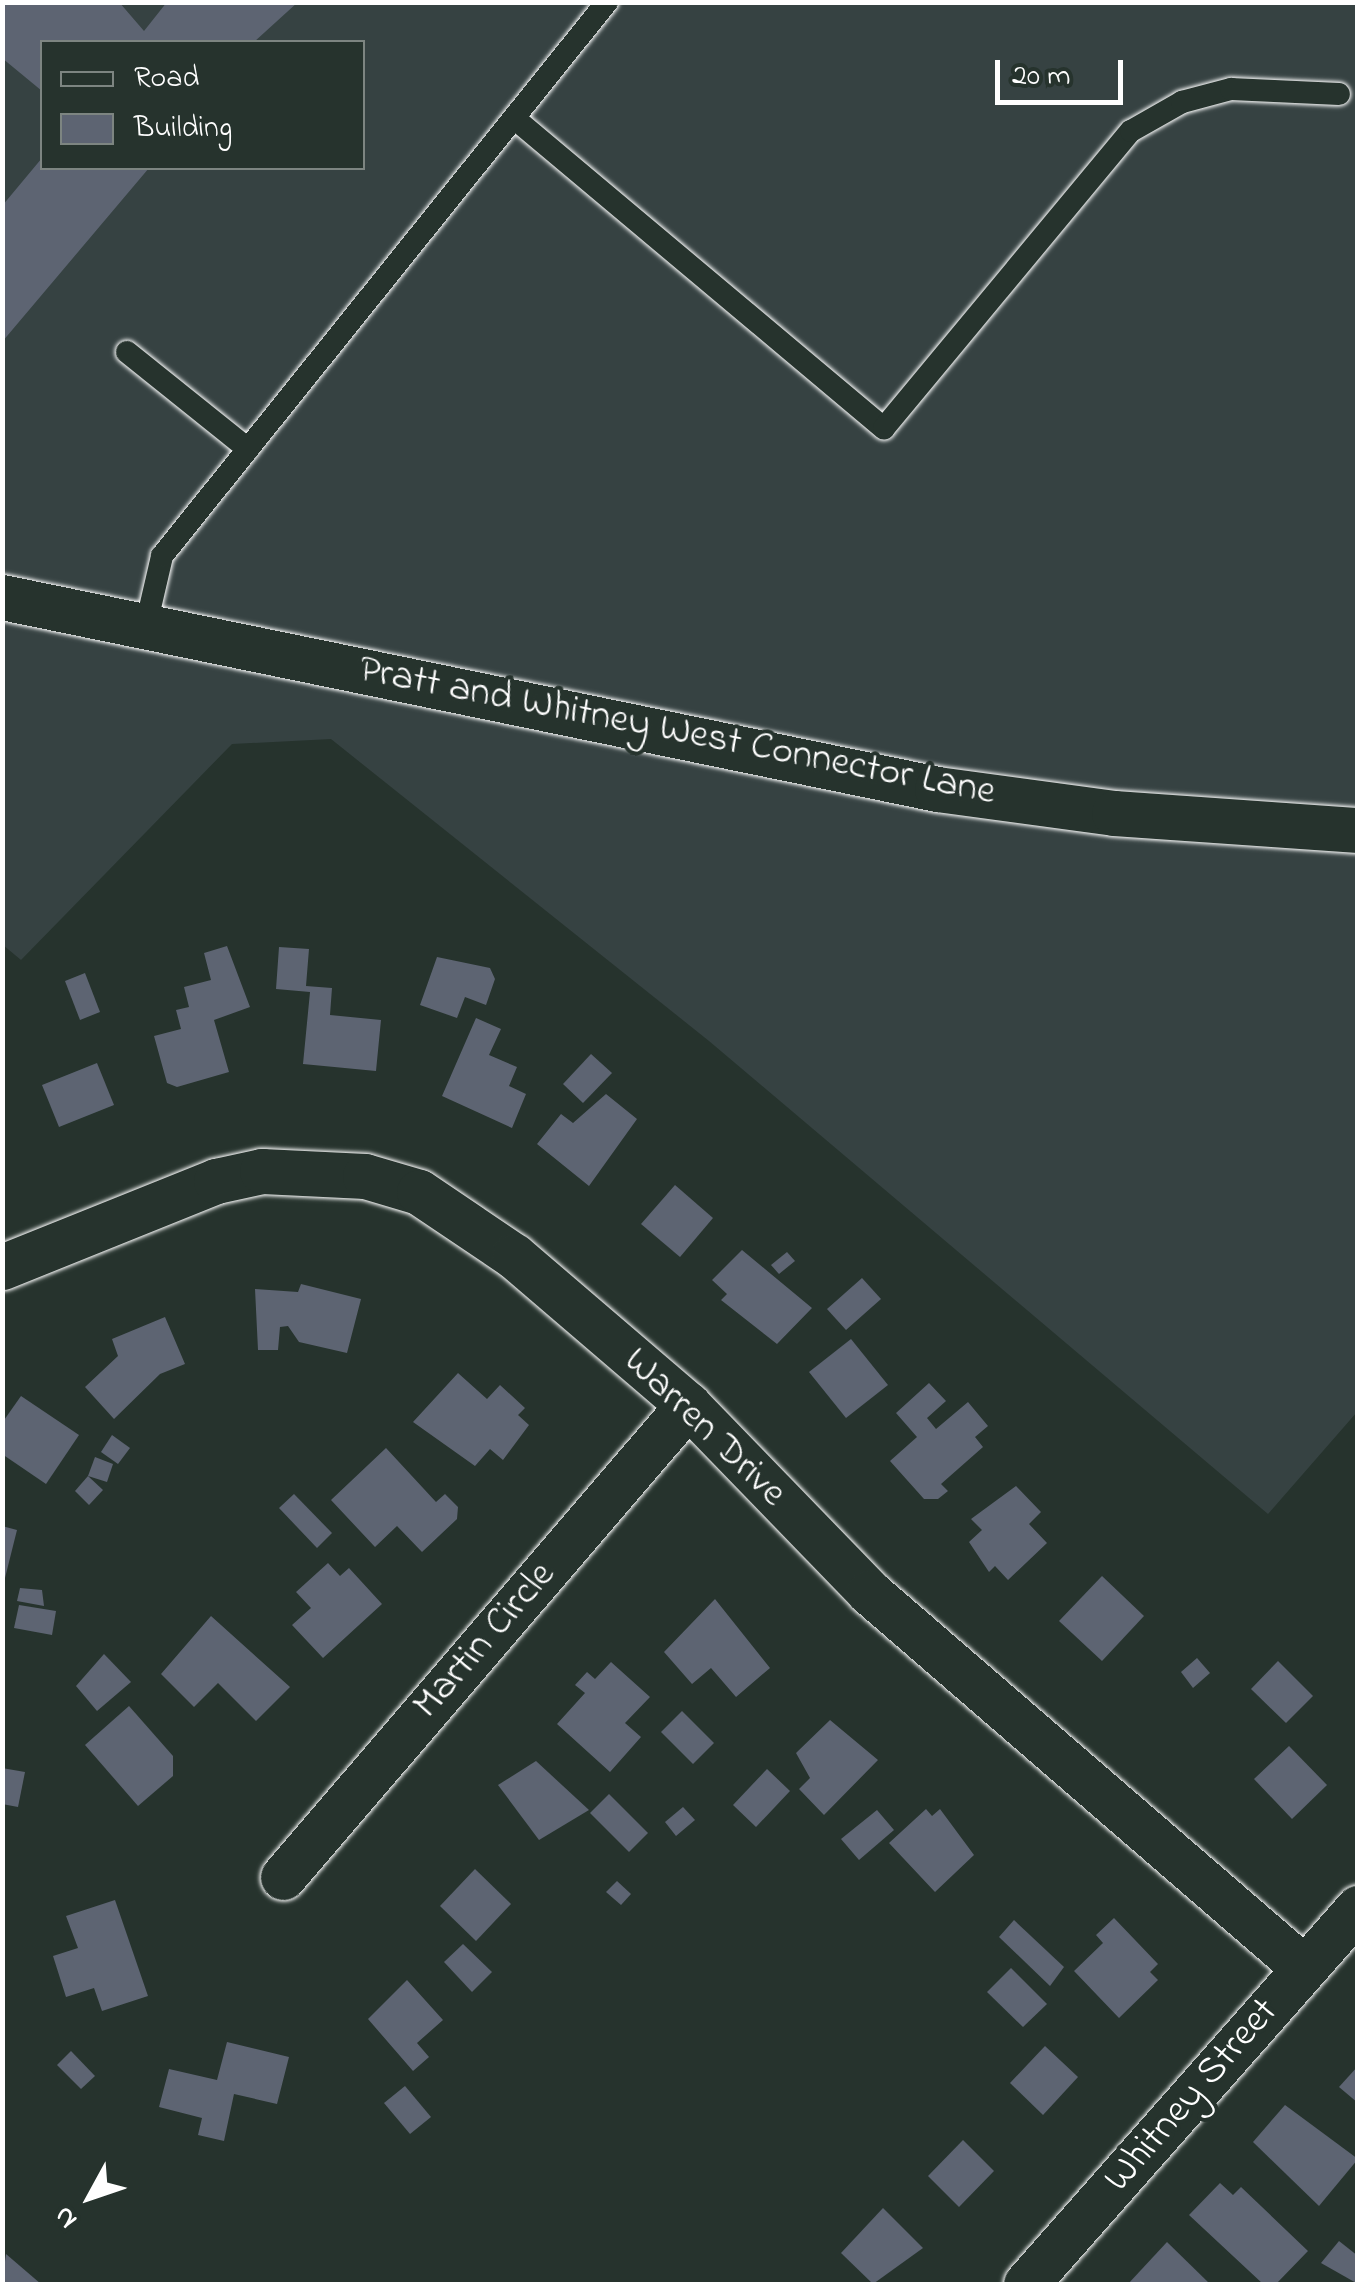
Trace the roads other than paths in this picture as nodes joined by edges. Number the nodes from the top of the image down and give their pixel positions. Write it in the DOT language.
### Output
graph roads {
  1 [pos="607,2"];
  2 [pos="1338,94"];
  3 [pos="514,118"];
  4 [pos="127,352"];
  5 [pos="248,449"];
  6 [pos="2,597"];
  7 [pos="146,625"];
  8 [pos="1358,830"];
  9 [pos="2,1268"];
  10 [pos="688,1405"];
  11 [pos="283,1877"];
  12 [pos="1358,1908"];
  13 [pos="1304,1968"];
  14 [pos="1026,2284"];
  1 -- 3 [label="lane"];
  2 -- 3 [label="lane"];
  3 -- 5 [label="lane"];
  4 -- 5 [label="lane"];
  5 -- 7 [label="lane"];
  6 -- 7 [label="street, Pratt and Whitney West Connector Lane"];
  7 -- 8 [label="street, Pratt and Whitney West Connector Lane"];
  9 -- 10 [label="street, Warren Drive"];
  10 -- 11 [label="street, Martin Circle"];
  10 -- 13 [label="street, Warren Drive"];
  12 -- 13 [label="street, Whitney Street"];
  13 -- 14 [label="street, Whitney Street"];
}
